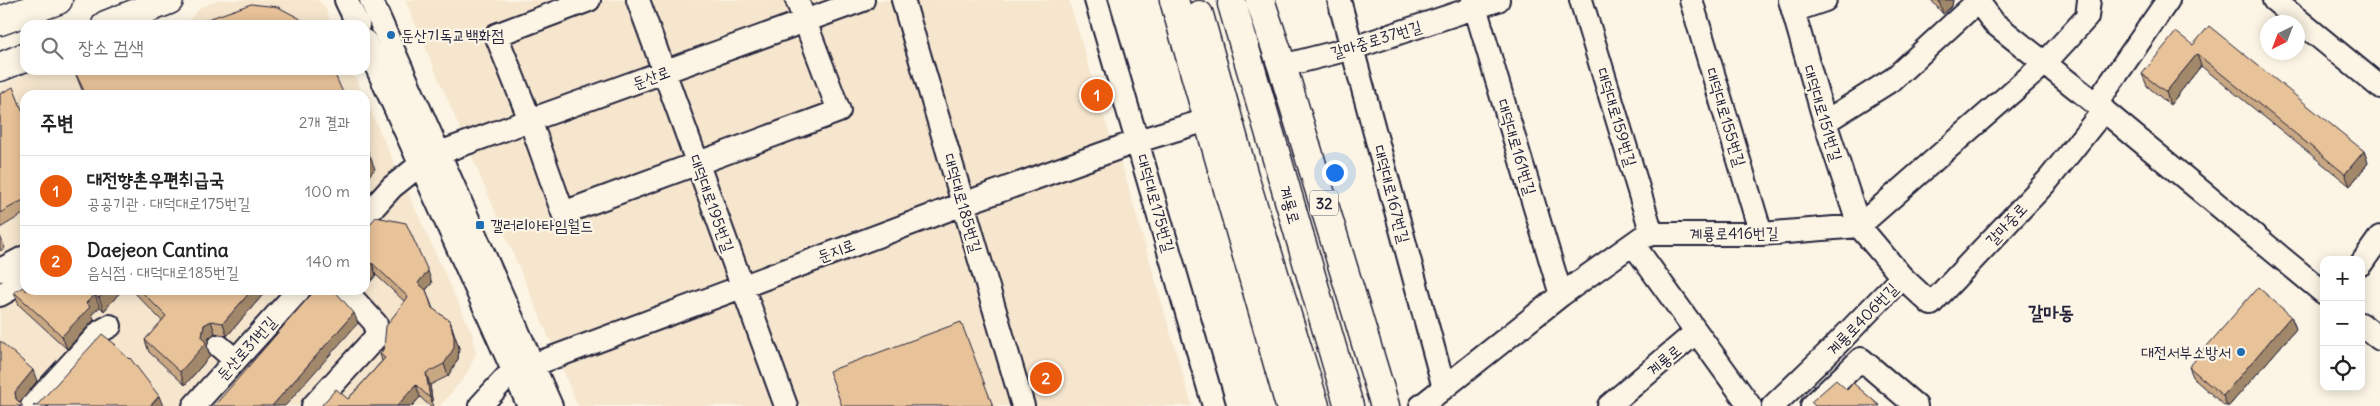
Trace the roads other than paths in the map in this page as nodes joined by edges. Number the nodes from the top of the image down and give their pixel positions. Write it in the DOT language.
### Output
graph roads {
  1 [pos="58,0"];
  2 [pos="169,0"];
  3 [pos="346,0"];
  4 [pos="371,0"];
  5 [pos="589,0"];
  6 [pos="638,0"];
  7 [pos="797,0"];
  8 [pos="863,0"];
  9 [pos="903,0"];
  10 [pos="1096,0"];
  11 [pos="1174,0"];
  12 [pos="1260,0"];
  13 [pos="1339,0"];
  14 [pos="1498,0"];
  15 [pos="1581,0"];
  16 [pos="1691,0"];
  17 [pos="1825,0"];
  18 [pos="2089,0"];
  19 [pos="2168,0"];
  20 [pos="2274,0"];
  21 [pos="1978,1"];
  22 [pos="1232,4"];
  23 [pos="1474,4"];
  24 [pos="1792,5"];
  25 [pos="1199,15"];
  26 [pos="119,20"];
  27 [pos="356,20"];
  28 [pos="0,21"];
  29 [pos="805,21"];
  30 [pos="1353,48"];
  31 [pos="370,50"];
  32 [pos="20,59"];
  33 [pos="2044,64"];
  34 [pos="1282,66"];
  35 [pos="0,67"];
  36 [pos="664,72"];
  37 [pos="2380,87"];
  38 [pos="2100,107"];
  39 [pos="530,120"];
  40 [pos="1207,120"];
  41 [pos="1825,122"];
  42 [pos="1138,141"];
  43 [pos="430,159"];
  44 [pos="698,163"];
  45 [pos="963,204"];
  46 [pos="370,211"];
  47 [pos="1859,226"];
  48 [pos="1761,234"];
  49 [pos="2380,237"];
  50 [pos="1642,239"];
  51 [pos="2365,258"];
  52 [pos="20,260"];
  53 [pos="0,270"];
  54 [pos="1902,278"];
  55 [pos="20,284"];
  56 [pos="742,285"];
  57 [pos="2320,290"];
  58 [pos="0,295"];
  59 [pos="293,295"];
  60 [pos="350,295"];
  61 [pos="1561,295"];
  62 [pos="110,326"];
  63 [pos="2365,327"];
  64 [pos="1696,333"];
  65 [pos="2380,339"];
  66 [pos="523,367"];
  67 [pos="1444,388"];
  68 [pos="32,406"];
  69 [pos="194,406"];
  70 [pos="313,406"];
  71 [pos="480,406"];
  72 [pos="529,406"];
  73 [pos="551,406"];
  74 [pos="786,406"];
  75 [pos="1023,406"];
  76 [pos="1214,406"];
  77 [pos="1290,406"];
  78 [pos="1314,406"];
  79 [pos="1349,406"];
  80 [pos="1385,406"];
  81 [pos="1422,406"];
  82 [pos="1609,406"];
  83 [pos="1750,406"];
  84 [pos="1773,406"];
  85 [pos="1812,406"];
  86 [pos="1916,406"];
  1 -- 28 [label="main road"];
  2 -- 26 [label="main road"];
  3 -- 27 [label="street"];
  4 -- 43 [label="street"];
  5 -- 39 [label="street"];
  6 -- 36 [label="street, 대덕대로195번길"];
  7 -- 29 [label="street"];
  8 -- 29 [label="street, 둔산로"];
  9 -- 45 [label="street, 대덕대로185번길"];
  10 -- 42 [label="street, 대덕대로175번길"];
  11 -- 40 [label="main road"];
  12 -- 34 [label="main road, 32"];
  13 -- 30 [label="street, 대덕대로167번길"];
  14 -- 23 [label="street, 갈마중로37번길"];
  15 -- 50 [label="street, 대덕대로159번길"];
  16 -- 48 [label="street, 대덕대로155번길"];
  17 -- 24 [label="street"];
  18 -- 33 [label="street"];
  19 -- 38 [label="street"];
  20 -- 37 [label="street"];
  21 -- 33 [label="street"];
  21 -- 41 [label="street"];
  22 -- 79 [label="main road, 계룡로 / 32"];
  23 -- 30 [label="street, 갈마중로37번길"];
  23 -- 61 [label="street, 대덕대로161번길"];
  24 -- 41 [label="street, 대덕대로151번길"];
  25 -- 78 [label="main road"];
  29 -- 36 [label="street, 둔산로"];
  29 -- 44 [label="street"];
  30 -- 34 [label="street, 갈마중로37번길"];
  30 -- 67 [label="street, 대덕대로167번길"];
  31 -- 43 [label="street"];
  32 -- 35 [label="main road"];
  33 -- 38 [label="street"];
  33 -- 47 [label="street"];
  34 -- 80 [label="main road, 32"];
  36 -- 39 [label="street, 둔산로"];
  36 -- 44 [label="street, 대덕대로195번길"];
  38 -- 54 [label="street, 갈마중로"];
  38 -- 57 [label="street"];
  39 -- 43 [label="street, 둔산로"];
  39 -- 44 [label="street"];
  40 -- 42 [label="street, 둔지로"];
  40 -- 77 [label="main road"];
  41 -- 47 [label="street, 대덕대로151번길"];
  42 -- 45 [label="street, 둔지로"];
  42 -- 76 [label="street, 대덕대로175번길"];
  43 -- 46 [label="street"];
  43 -- 66 [label="street"];
  44 -- 56 [label="street, 대덕대로195번길"];
  45 -- 56 [label="street, 둔지로"];
  45 -- 75 [label="street, 대덕대로185번길"];
  47 -- 48 [label="street, 계룡로416번길"];
  47 -- 54 [label="street, 계룡로406번길"];
  48 -- 50 [label="street, 계룡로416번길"];
  49 -- 51 [label="street"];
  50 -- 61 [label="street"];
  50 -- 64 [label="street"];
  52 -- 53 [label="street"];
  54 -- 84 [label="street, 계룡로406번길"];
  55 -- 58 [label="street"];
  56 -- 66 [label="street, 둔지로"];
  56 -- 74 [label="street, 대덕대로195번길"];
  59 -- 69 [label="street, 둔산로31번길"];
  60 -- 70 [label="street"];
  61 -- 67 [label="street"];
  62 -- 68 [label="street"];
  63 -- 65 [label="street"];
  64 -- 82 [label="street, 계룡로"];
  64 -- 83 [label="street"];
  66 -- 71 [label="street, 둔지로"];
  66 -- 72 [label="street"];
  66 -- 73 [label="street"];
  67 -- 81 [label="street"];
  85 -- 86 [label="street"];
}
